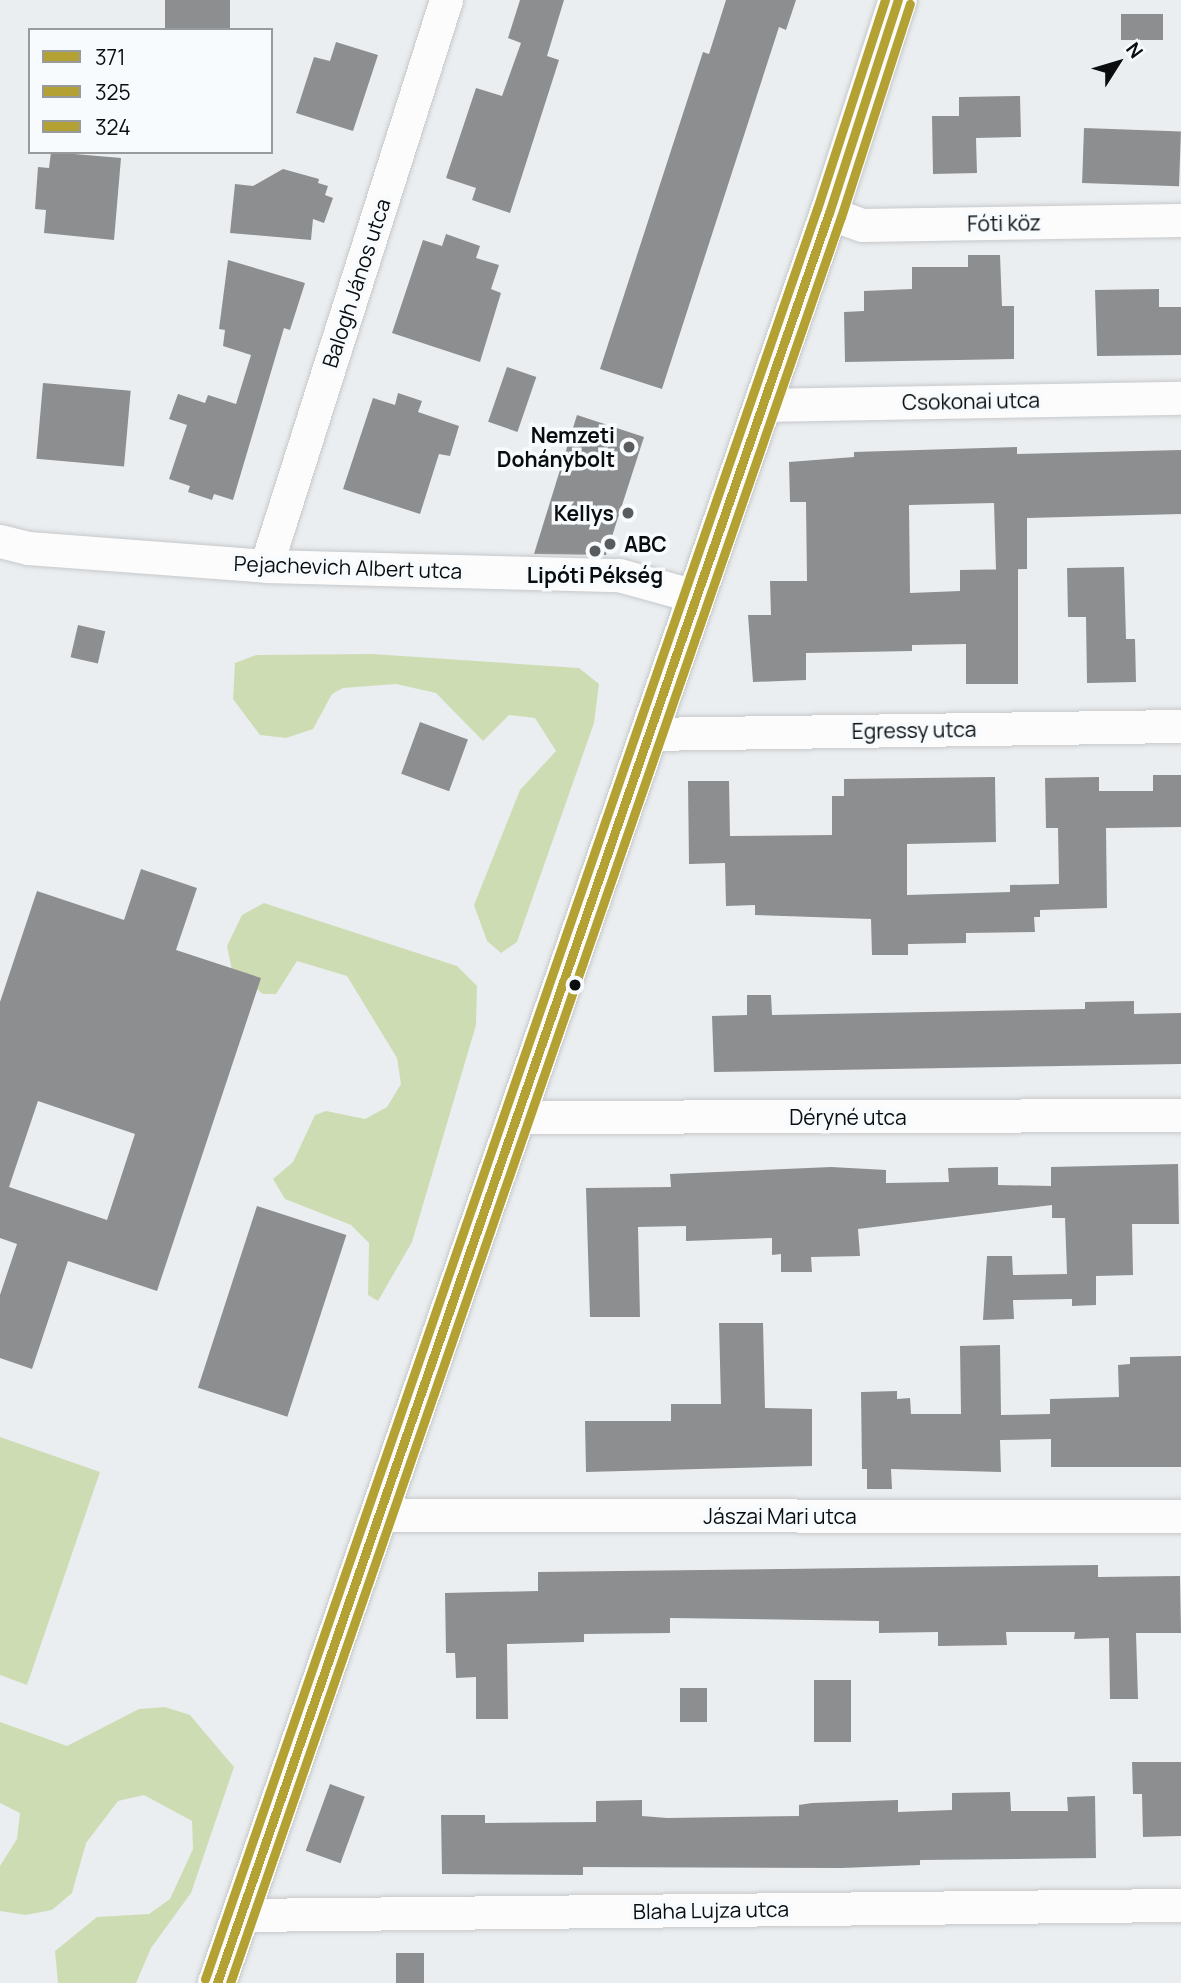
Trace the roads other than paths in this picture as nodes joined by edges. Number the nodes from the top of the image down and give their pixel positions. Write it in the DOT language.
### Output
graph roads {
  1 [pos="446,0"];
  2 [pos="898,0"];
  3 [pos="829,213"];
  4 [pos="1181,220"];
  5 [pos="1181,398"];
  6 [pos="761,405"];
  7 [pos="0,541"];
  8 [pos="267,566"];
  9 [pos="694,596"];
  10 [pos="1181,726"];
  11 [pos="646,734"];
  12 [pos="1181,1115"];
  13 [pos="516,1117"];
  14 [pos="379,1515"];
  15 [pos="1181,1516"];
  16 [pos="1181,1905"];
  17 [pos="240,1915"];
  18 [pos="217,1983"];
  1 -- 8 [label="street, Balogh János utca"];
  2 -- 3 [label="main road"];
  3 -- 4 [label="street, Fóti köz"];
  3 -- 6 [label="main road"];
  5 -- 6 [label="street, Csokonai utca"];
  6 -- 9 [label="main road"];
  7 -- 8 [label="street, Pejachevich Albert utca"];
  8 -- 9 [label="street, Pejachevich Albert utca"];
  9 -- 11 [label="main road"];
  10 -- 11 [label="street, Egressy utca"];
  11 -- 13 [label="main road"];
  12 -- 13 [label="street, Déryné utca"];
  13 -- 14 [label="main road"];
  14 -- 15 [label="street, Jászai Mari utca"];
  14 -- 17 [label="main road"];
  16 -- 17 [label="street, Blaha Lujza utca"];
  17 -- 18 [label="main road"];
}
